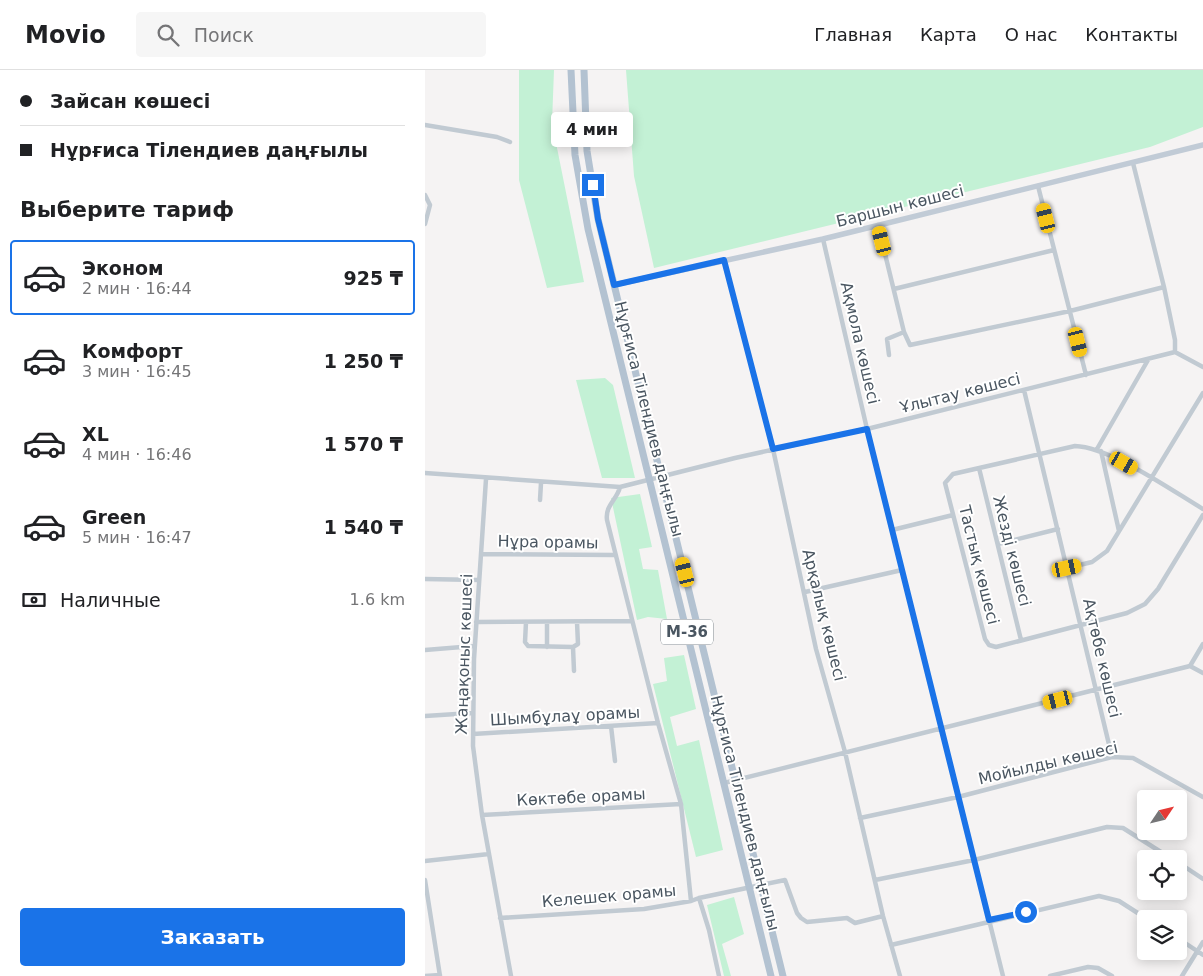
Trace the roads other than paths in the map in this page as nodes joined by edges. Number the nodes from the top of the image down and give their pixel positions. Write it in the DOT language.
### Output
graph roads {
  1 [pos="571,70"];
  2 [pos="584,70"];
  3 [pos="425,126"];
  4 [pos="510,142"];
  5 [pos="1203,145"];
  6 [pos="1133,163"];
  7 [pos="1038,186"];
  8 [pos="425,195"];
  9 [pos="425,224"];
  10 [pos="878,225"];
  11 [pos="823,239"];
  12 [pos="1054,250"];
  13 [pos="724,260"];
  14 [pos="614,285"];
  15 [pos="602,287"];
  16 [pos="1164,287"];
  17 [pos="894,289"];
  18 [pos="1070,311"];
  19 [pos="904,332"];
  20 [pos="1175,352"];
  21 [pos="889,355"];
  22 [pos="1147,360"];
  23 [pos="1203,368"];
  24 [pos="1086,374"];
  25 [pos="1024,390"];
  26 [pos="1203,393"];
  27 [pos="867,429"];
  28 [pos="773,449"];
  29 [pos="1099,450"];
  30 [pos="1039,454"];
  31 [pos="979,468"];
  32 [pos="425,473"];
  33 [pos="661,476"];
  34 [pos="486,479"];
  35 [pos="649,479"];
  36 [pos="1151,479"];
  37 [pos="541,483"];
  38 [pos="620,487"];
  39 [pos="540,500"];
  40 [pos="1203,509"];
  41 [pos="953,515"];
  42 [pos="1203,515"];
  43 [pos="1057,529"];
  44 [pos="893,530"];
  45 [pos="1119,531"];
  46 [pos="998,544"];
  47 [pos="481,554"];
  48 [pos="614,555"];
  49 [pos="1067,568"];
  50 [pos="902,570"];
  51 [pos="425,579"];
  52 [pos="479,580"];
  53 [pos="805,592"];
  54 [pos="476,622"];
  55 [pos="526,622"];
  56 [pos="547,622"];
  57 [pos="577,622"];
  58 [pos="632,622"];
  59 [pos="1080,625"];
  60 [pos="1021,640"];
  61 [pos="1203,644"];
  62 [pos="475,646"];
  63 [pos="547,647"];
  64 [pos="573,647"];
  65 [pos="425,650"];
  66 [pos="1190,666"];
  67 [pos="574,672"];
  68 [pos="1203,673"];
  69 [pos="1097,690"];
  70 [pos="472,713"];
  71 [pos="425,716"];
  72 [pos="658,723"];
  73 [pos="611,726"];
  74 [pos="942,728"];
  75 [pos="473,734"];
  76 [pos="845,752"];
  77 [pos="1112,757"];
  78 [pos="615,761"];
  79 [pos="736,780"];
  80 [pos="724,783"];
  81 [pos="958,797"];
  82 [pos="1203,797"];
  83 [pos="681,804"];
  84 [pos="482,815"];
  85 [pos="861,818"];
  86 [pos="1157,850"];
  87 [pos="489,854"];
  88 [pos="974,860"];
  89 [pos="425,862"];
  90 [pos="1187,868"];
  91 [pos="1203,879"];
  92 [pos="425,880"];
  93 [pos="875,880"];
  94 [pos="761,886"];
  95 [pos="749,889"];
  96 [pos="699,898"];
  97 [pos="691,902"];
  98 [pos="1137,913"];
  99 [pos="883,916"];
  100 [pos="500,918"];
  101 [pos="989,920"];
  102 [pos="428,922"];
  103 [pos="1203,942"];
  104 [pos="1187,944"];
  105 [pos="891,945"];
  106 [pos="1197,951"];
  107 [pos="1203,955"];
  108 [pos="425,976"];
  109 [pos="440,976"];
  110 [pos="511,976"];
  111 [pos="719,976"];
  112 [pos="771,976"];
  113 [pos="783,976"];
  114 [pos="900,976"];
  115 [pos="1003,976"];
  116 [pos="1050,976"];
  117 [pos="1112,976"];
  118 [pos="1182,976"];
  1 -- 15 [label="main road, Нұрғиса Тілендиев даңғылы / M-36"];
  2 -- 14 [label="main road, Нұрғиса Тілендиев даңғылы / M-36"];
  3 -- 4 [label="street"];
  5 -- 6 [label="street, Баршын көшесі"];
  6 -- 7 [label="street, Баршын көшесі"];
  6 -- 16 [label="street"];
  7 -- 10 [label="street, Баршын көшесі"];
  7 -- 12 [label="street"];
  8 -- 9 [label="street"];
  10 -- 11 [label="street, Баршын көшесі"];
  10 -- 17 [label="street"];
  11 -- 13 [label="street, Баршын көшесі"];
  11 -- 27 [label="street, Ақмола көшесі"];
  12 -- 17 [label="street"];
  12 -- 18 [label="street"];
  13 -- 14 [label="street, Баршын көшесі"];
  13 -- 28 [label="street, Арқалық көшесі"];
  14 -- 15 [label="street, Баршын көшесі"];
  14 -- 33 [label="main road, Нұрғиса Тілендиев даңғылы / M-36"];
  15 -- 35 [label="main road, Нұрғиса Тілендиев даңғылы / M-36"];
  16 -- 18 [label="street"];
  16 -- 20 [label="street"];
  17 -- 19 [label="street"];
  18 -- 19 [label="street"];
  18 -- 24 [label="street"];
  19 -- 21 [label="street"];
  20 -- 22 [label="street, Ұлытау көшесі"];
  20 -- 23 [label="street"];
  22 -- 24 [label="street, Ұлытау көшесі"];
  22 -- 29 [label="street"];
  24 -- 25 [label="street, Ұлытау көшесі"];
  25 -- 27 [label="street, Ұлытау көшесі"];
  25 -- 30 [label="street, Ақтөбе көшесі"];
  26 -- 36 [label="street"];
  27 -- 28 [label="street, Ұлытау көшесі"];
  27 -- 44 [label="street, Ақмола көшесі"];
  28 -- 33 [label="street, Ұлытау көшесі"];
  28 -- 53 [label="street, Арқалық көшесі"];
  29 -- 30 [label="street"];
  29 -- 36 [label="street"];
  29 -- 45 [label="street"];
  30 -- 31 [label="street"];
  30 -- 43 [label="street, Ақтөбе көшесі"];
  31 -- 41 [label="street, Тастық көшесі"];
  31 -- 46 [label="street, Жезді көшесі"];
  32 -- 34 [label="street, Ұлытау көшесі"];
  33 -- 35 [label="street, Ұлытау көшесі"];
  33 -- 79 [label="main road, Нұрғиса Тілендиев даңғылы / M-36"];
  34 -- 37 [label="street, Ұлытау көшесі"];
  34 -- 47 [label="street, Жаңақоныс көшесі"];
  35 -- 38 [label="street, Ұлытау көшесі"];
  35 -- 80 [label="main road, Нұрғиса Тілендиев даңғылы / M-36"];
  36 -- 40 [label="street"];
  36 -- 45 [label="street"];
  37 -- 38 [label="street, Ұлытау көшесі"];
  37 -- 39 [label="street"];
  38 -- 48 [label="street"];
  41 -- 44 [label="street"];
  41 -- 60 [label="street, Тастық көшесі"];
  42 -- 59 [label="street"];
  43 -- 46 [label="street"];
  43 -- 49 [label="street, Ақтөбе көшесі"];
  44 -- 50 [label="street, Ақмола көшесі"];
  45 -- 49 [label="street"];
  46 -- 60 [label="street, Жезді көшесі"];
  47 -- 48 [label="street, Нұра орамы"];
  47 -- 52 [label="street, Жаңақоныс көшесі"];
  48 -- 58 [label="street"];
  49 -- 59 [label="street, Ақтөбе көшесі"];
  50 -- 53 [label="street"];
  50 -- 74 [label="street, Ақмола көшесі"];
  51 -- 52 [label="street"];
  52 -- 54 [label="street, Жаңақоныс көшесі"];
  53 -- 76 [label="street, Арқалық көшесі"];
  54 -- 55 [label="street"];
  54 -- 62 [label="street, Жаңақоныс көшесі"];
  55 -- 56 [label="street"];
  55 -- 63 [label="street"];
  56 -- 57 [label="street"];
  56 -- 63 [label="street"];
  57 -- 58 [label="street"];
  57 -- 64 [label="street"];
  58 -- 72 [label="street"];
  59 -- 60 [label="street"];
  59 -- 69 [label="street, Ақтөбе көшесі"];
  61 -- 66 [label="street"];
  62 -- 65 [label="street"];
  62 -- 70 [label="street, Жаңақоныс көшесі"];
  63 -- 64 [label="street"];
  64 -- 67 [label="street"];
  66 -- 68 [label="street"];
  66 -- 69 [label="street"];
  69 -- 74 [label="street"];
  69 -- 77 [label="street, Ақтөбе көшесі"];
  70 -- 71 [label="street"];
  70 -- 75 [label="street, Жаңақоныс көшесі"];
  72 -- 73 [label="street, Шымбұлаұ орамы"];
  72 -- 83 [label="street"];
  73 -- 75 [label="street, Шымбұлаұ орамы"];
  73 -- 78 [label="street"];
  74 -- 76 [label="street"];
  74 -- 81 [label="street, Ақмола көшесі"];
  75 -- 84 [label="street, Жаңақоныс көшесі"];
  76 -- 79 [label="street"];
  76 -- 85 [label="street, Арқалық көшесі"];
  77 -- 81 [label="street, Мойылды көшесі"];
  77 -- 82 [label="street, Мойылды көшесі"];
  79 -- 80 [label="street"];
  79 -- 94 [label="main road, Нұрғиса Тілендиев даңғылы / M-36"];
  80 -- 95 [label="main road, Нұрғиса Тілендиев даңғылы / M-36"];
  81 -- 85 [label="street, Мойылды көшесі"];
  81 -- 88 [label="street, Ақмола көшесі"];
  83 -- 84 [label="street, Көктөбе орамы"];
  83 -- 97 [label="street"];
  84 -- 87 [label="street, Жаңақоныс көшесі"];
  85 -- 93 [label="street, Арқалық көшесі"];
  86 -- 88 [label="street"];
  87 -- 89 [label="street"];
  87 -- 100 [label="street, Жаңақоныс көшесі"];
  88 -- 93 [label="street"];
  88 -- 101 [label="street, Ақмола көшесі"];
  90 -- 91 [label="street"];
  92 -- 102 [label="street"];
  93 -- 99 [label="street, Арқалық көшесі"];
  94 -- 95 [label="street, Келешек орамы"];
  94 -- 99 [label="street, Келешек орамы"];
  94 -- 113 [label="main road, Нұрғиса Тілендиев даңғылы / M-36"];
  95 -- 96 [label="street, Келешек орамы"];
  95 -- 112 [label="main road, Нұрғиса Тілендиев даңғылы / M-36"];
  96 -- 97 [label="street, Келешек орамы"];
  96 -- 111 [label="street"];
  97 -- 100 [label="street, Келешек орамы"];
  98 -- 101 [label="street"];
  99 -- 105 [label="street, Арқалық көшесі"];
  100 -- 110 [label="street, Жаңақоныс көшесі"];
  101 -- 105 [label="street"];
  101 -- 115 [label="street, Ақмола көшесі"];
  102 -- 109 [label="street"];
  103 -- 106 [label="street"];
  104 -- 106 [label="street"];
  105 -- 114 [label="street, Арқалық көшесі"];
  106 -- 107 [label="street"];
  106 -- 118 [label="street"];
  108 -- 109 [label="street"];
  116 -- 117 [label="street"];
}
